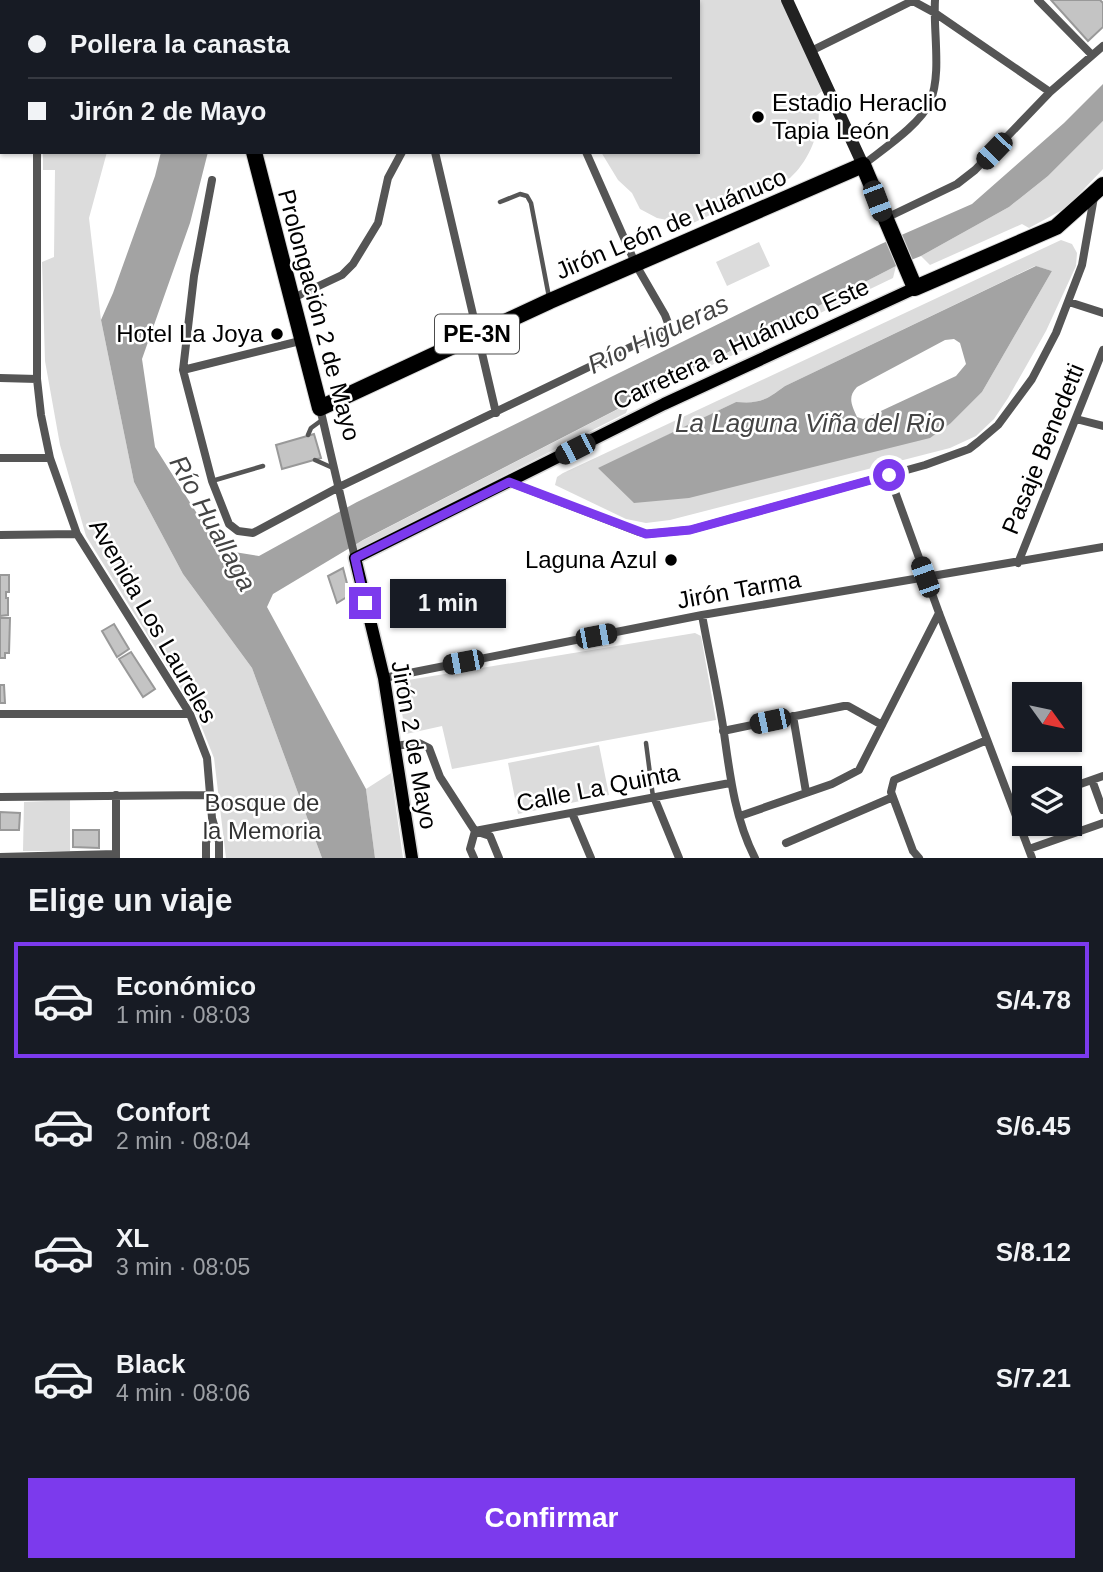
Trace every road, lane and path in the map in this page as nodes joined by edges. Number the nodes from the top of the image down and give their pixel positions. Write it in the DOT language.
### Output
graph roads {
  1 [pos="787,0"];
  2 [pos="912,0"];
  3 [pos="935,0"];
  4 [pos="1038,0"];
  5 [pos="935,13"];
  6 [pos="1103,46"];
  7 [pos="811,51"];
  8 [pos="1092,55"];
  9 [pos="1050,92"];
  10 [pos="37,154"];
  11 [pos="255,154"];
  12 [pos="401,154"];
  13 [pos="435,154"];
  14 [pos="587,154"];
  15 [pos="863,166"];
  16 [pos="212,180"];
  17 [pos="1099,189"];
  18 [pos="500,202"];
  19 [pos="886,223"];
  20 [pos="636,265"];
  21 [pos="915,288"];
  22 [pos="292,299"];
  23 [pos="550,301"];
  24 [pos="1069,302"];
  25 [pos="1103,313"];
  26 [pos="477,334"];
  27 [pos="304,340"];
  28 [pos="1103,349"];
  29 [pos="183,370"];
  30 [pos="0,378"];
  31 [pos="37,379"];
  32 [pos="321,413"];
  33 [pos="496,413"];
  34 [pos="1076,419"];
  35 [pos="1103,426"];
  36 [pos="308,435"];
  37 [pos="0,458"];
  38 [pos="50,458"];
  39 [pos="315,460"];
  40 [pos="263,466"];
  41 [pos="335,468"];
  42 [pos="889,475"];
  43 [pos="212,481"];
  44 [pos="509,482"];
  45 [pos="340,489"];
  46 [pos="78,534"];
  47 [pos="0,535"];
  48 [pos="1103,547"];
  49 [pos="354,553"];
  50 [pos="1018,563"];
  51 [pos="925,577"];
  52 [pos="939,614"];
  53 [pos="702,615"];
  54 [pos="384,678"];
  55 [pos="0,714"];
  56 [pos="190,714"];
  57 [pos="793,716"];
  58 [pos="883,725"];
  59 [pos="723,731"];
  60 [pos="987,740"];
  61 [pos="646,743"];
  62 [pos="394,746"];
  63 [pos="1103,776"];
  64 [pos="1092,780"];
  65 [pos="730,783"];
  66 [pos="1082,783"];
  67 [pos="806,792"];
  68 [pos="116,795"];
  69 [pos="210,796"];
  70 [pos="0,797"];
  71 [pos="653,797"];
  72 [pos="893,797"];
  73 [pos="1103,810"];
  74 [pos="572,813"];
  75 [pos="740,816"];
  76 [pos="212,818"];
  77 [pos="1103,823"];
  78 [pos="475,831"];
  79 [pos="786,843"];
  80 [pos="1030,854"];
  81 [pos="116,856"];
  82 [pos="0,857"];
  83 [pos="35,857"];
  84 [pos="206,858"];
  85 [pos="219,858"];
  86 [pos="412,858"];
  87 [pos="474,858"];
  88 [pos="499,858"];
  89 [pos="591,858"];
  90 [pos="679,858"];
  91 [pos="755,858"];
  92 [pos="919,858"];
  1 -- 7 [label="street"];
  2 -- 5 [label="street"];
  2 -- 7 [label="street"];
  3 -- 5 [label="street, Jirón León de Huánuco"];
  4 -- 8 [label="street"];
  5 -- 9 [label="street"];
  5 -- 15 [label="street, Jirón León de Huánuco"];
  6 -- 8 [label="street"];
  7 -- 15 [label="street"];
  8 -- 9 [label="street"];
  9 -- 19 [label="street"];
  10 -- 31 [label="street, Avenida Los Laureles"];
  11 -- 22 [label="highway, Prolongación 2 de Mayo"];
  12 -- 22 [label="street"];
  13 -- 26 [label="street"];
  14 -- 20 [label="street"];
  15 -- 19 [label="highway"];
  15 -- 20 [label="highway, Jirón León de Huánuco / PE-3N"];
  16 -- 29 [label="street"];
  17 -- 21 [label="highway, Carretera a Huánuco Este"];
  17 -- 24 [label="street"];
  18 -- 23 [label="lane"];
  19 -- 21 [label="highway"];
  20 -- 23 [label="highway, Jirón León de Huánuco / PE-3N"];
  20 -- 33 [label="street"];
  21 -- 44 [label="main road, Carretera a Huánuco Este"];
  22 -- 27 [label="highway, Prolongación 2 de Mayo"];
  23 -- 26 [label="highway, Jirón León de Huánuco / PE-3N"];
  24 -- 25 [label="street"];
  24 -- 42 [label="street"];
  26 -- 32 [label="highway, Jirón León de Huánuco / PE-3N"];
  26 -- 33 [label="street"];
  27 -- 29 [label="street"];
  27 -- 32 [label="highway, Prolongación 2 de Mayo"];
  28 -- 34 [label="street, Pasaje Benedetti"];
  29 -- 43 [label="street"];
  30 -- 31 [label="street"];
  31 -- 38 [label="street, Avenida Los Laureles"];
  32 -- 36 [label="lane"];
  32 -- 41 [label="street, Prolongación 2 de Mayo"];
  33 -- 45 [label="street"];
  34 -- 35 [label="street"];
  34 -- 50 [label="street, Pasaje Benedetti"];
  37 -- 38 [label="street"];
  38 -- 46 [label="street, Avenida Los Laureles"];
  39 -- 41 [label="lane"];
  40 -- 43 [label="lane"];
  41 -- 45 [label="street, Prolongación 2 de Mayo"];
  42 -- 44 [label="street"];
  42 -- 51 [label="street"];
  43 -- 45 [label="street"];
  44 -- 49 [label="main road, Carretera a Huánuco Este"];
  45 -- 49 [label="street, Prolongación 2 de Mayo"];
  46 -- 47 [label="street"];
  46 -- 56 [label="street, Avenida Los Laureles"];
  48 -- 50 [label="street, Jirón Tarma"];
  49 -- 54 [label="main road, Jirón 2 de Mayo"];
  50 -- 51 [label="street, Jirón Tarma"];
  51 -- 52 [label="street"];
  51 -- 53 [label="street, Jirón Tarma"];
  52 -- 58 [label="street"];
  52 -- 60 [label="street"];
  53 -- 54 [label="street, Jirón Tarma"];
  53 -- 59 [label="street"];
  54 -- 62 [label="main road, Jirón 2 de Mayo"];
  55 -- 56 [label="street"];
  56 -- 69 [label="street, Avenida Los Laureles"];
  57 -- 58 [label="street"];
  57 -- 59 [label="street"];
  57 -- 67 [label="street"];
  58 -- 67 [label="street"];
  59 -- 65 [label="street"];
  60 -- 72 [label="street"];
  60 -- 80 [label="street"];
  61 -- 71 [label="lane"];
  62 -- 78 [label="street"];
  62 -- 86 [label="main road, Jirón 2 de Mayo"];
  63 -- 64 [label="street"];
  64 -- 66 [label="street"];
  64 -- 73 [label="street"];
  65 -- 71 [label="street, Calle La Quinta"];
  65 -- 75 [label="street"];
  67 -- 75 [label="street"];
  68 -- 69 [label="street"];
  68 -- 70 [label="street"];
  68 -- 81 [label="street"];
  69 -- 76 [label="street, Avenida Los Laureles"];
  71 -- 74 [label="street, Calle La Quinta"];
  71 -- 90 [label="street"];
  72 -- 79 [label="street"];
  72 -- 92 [label="street"];
  74 -- 78 [label="street, Calle La Quinta"];
  74 -- 89 [label="street"];
  75 -- 91 [label="street"];
  76 -- 84 [label="street, Avenida Los Laureles"];
  76 -- 85 [label="street, Avenida Los Laureles"];
  77 -- 80 [label="street"];
  78 -- 87 [label="street"];
  78 -- 88 [label="street"];
  81 -- 83 [label="street"];
  82 -- 83 [label="street"];
}
